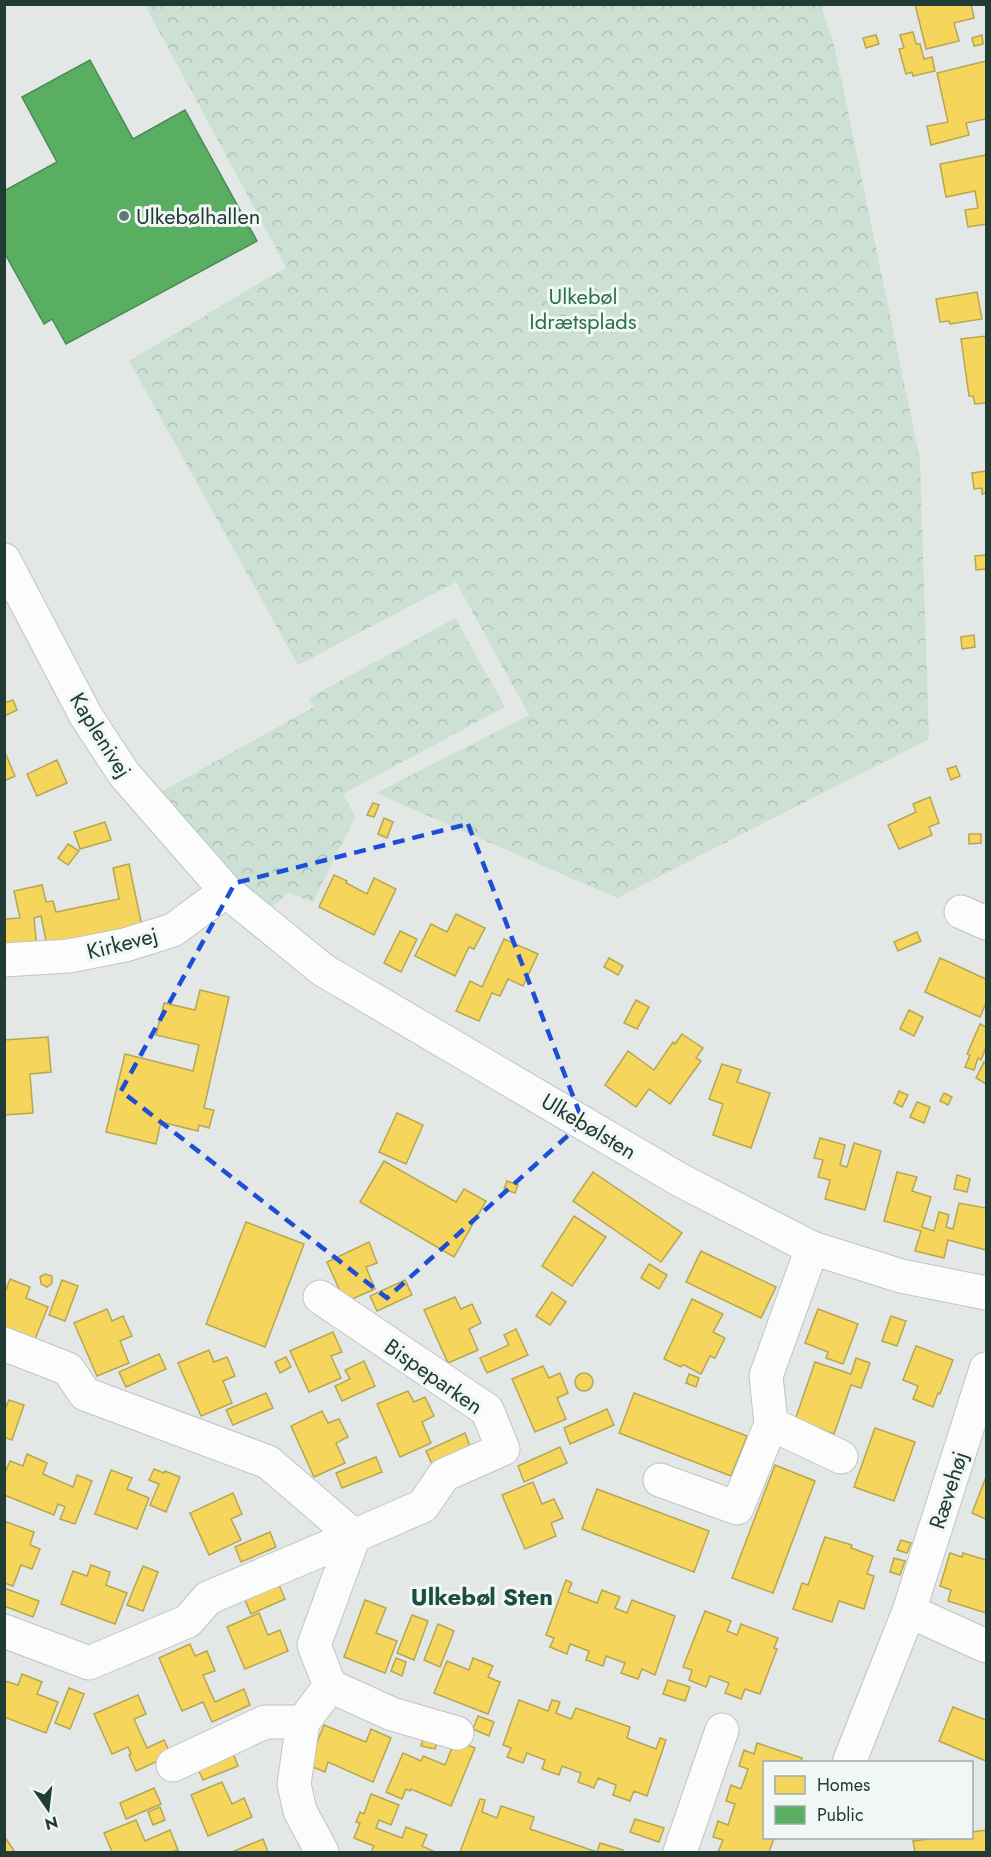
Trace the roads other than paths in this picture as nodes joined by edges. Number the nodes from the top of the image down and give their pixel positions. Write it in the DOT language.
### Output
graph roads {
  1 [pos="4,560"];
  2 [pos="226,891"];
  3 [pos="4,960"];
  4 [pos="812,1248"];
  5 [pos="987,1293"];
  6 [pos="320,1297"];
  7 [pos="4,1344"];
  8 [pos="987,1369"];
  9 [pos="771,1425"];
  10 [pos="841,1457"];
  11 [pos="660,1480"];
  12 [pos="354,1536"];
  13 [pos="909,1611"];
  14 [pos="4,1631"];
  15 [pos="987,1646"];
  16 [pos="330,1686"];
  17 [pos="303,1722"];
  18 [pos="722,1730"];
  19 [pos="457,1733"];
  20 [pos="850,1760"];
  21 [pos="173,1765"];
  22 [pos="322,1852"];
  23 [pos="680,1852"];
  1 -- 2 [label="street, Kaplenivej"];
  2 -- 3 [label="street, Kirkevej"];
  2 -- 4 [label="street, Ulkebølsten"];
  4 -- 5 [label="street, Ulkebølsten"];
  4 -- 9 [label="street"];
  6 -- 12 [label="street, Bispeparken"];
  7 -- 12 [label="street"];
  8 -- 13 [label="street, Rævehøj"];
  9 -- 10 [label="street"];
  9 -- 11 [label="street"];
  12 -- 14 [label="street, Bispeparken"];
  12 -- 16 [label="street"];
  13 -- 15 [label="street"];
  13 -- 20 [label="street, Rævehøj"];
  16 -- 17 [label="street"];
  16 -- 19 [label="street"];
  17 -- 21 [label="street"];
  17 -- 22 [label="street"];
  18 -- 23 [label="street"];
}
